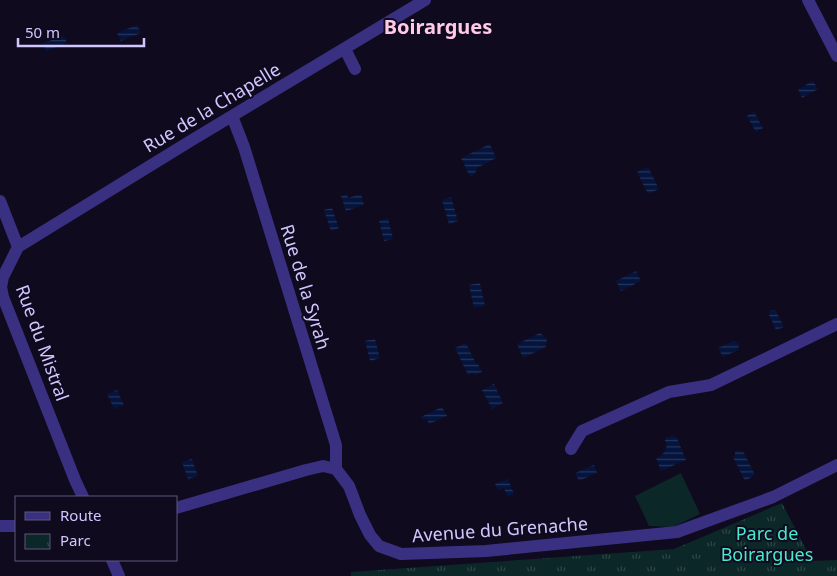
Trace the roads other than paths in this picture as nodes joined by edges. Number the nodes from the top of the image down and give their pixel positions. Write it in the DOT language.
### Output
graph roads {
  1 [pos="425,0"];
  2 [pos="808,0"];
  3 [pos="345,49"];
  4 [pos="837,56"];
  5 [pos="354,69"];
  6 [pos="232,116"];
  7 [pos="0,200"];
  8 [pos="18,247"];
  9 [pos="837,324"];
  10 [pos="571,449"];
  11 [pos="837,466"];
  12 [pos="336,469"];
  13 [pos="83,496"];
  14 [pos="178,507"];
  15 [pos="0,526"];
  16 [pos="15,526"];
  17 [pos="112,561"];
  18 [pos="119,576"];
  1 -- 3 [label="street, Rue de la Chapelle"];
  2 -- 4 [label="street"];
  3 -- 5 [label="street"];
  3 -- 6 [label="street, Rue de la Chapelle"];
  6 -- 8 [label="street, Rue de la Chapelle"];
  6 -- 12 [label="street, Rue de la Syrah"];
  7 -- 8 [label="street"];
  8 -- 13 [label="street, Rue du Mistral"];
  9 -- 10 [label="street"];
  11 -- 12 [label="street, Avenue du Grenache"];
  12 -- 14 [label="street"];
  15 -- 16 [label="street"];
  17 -- 18 [label="street"];
}
